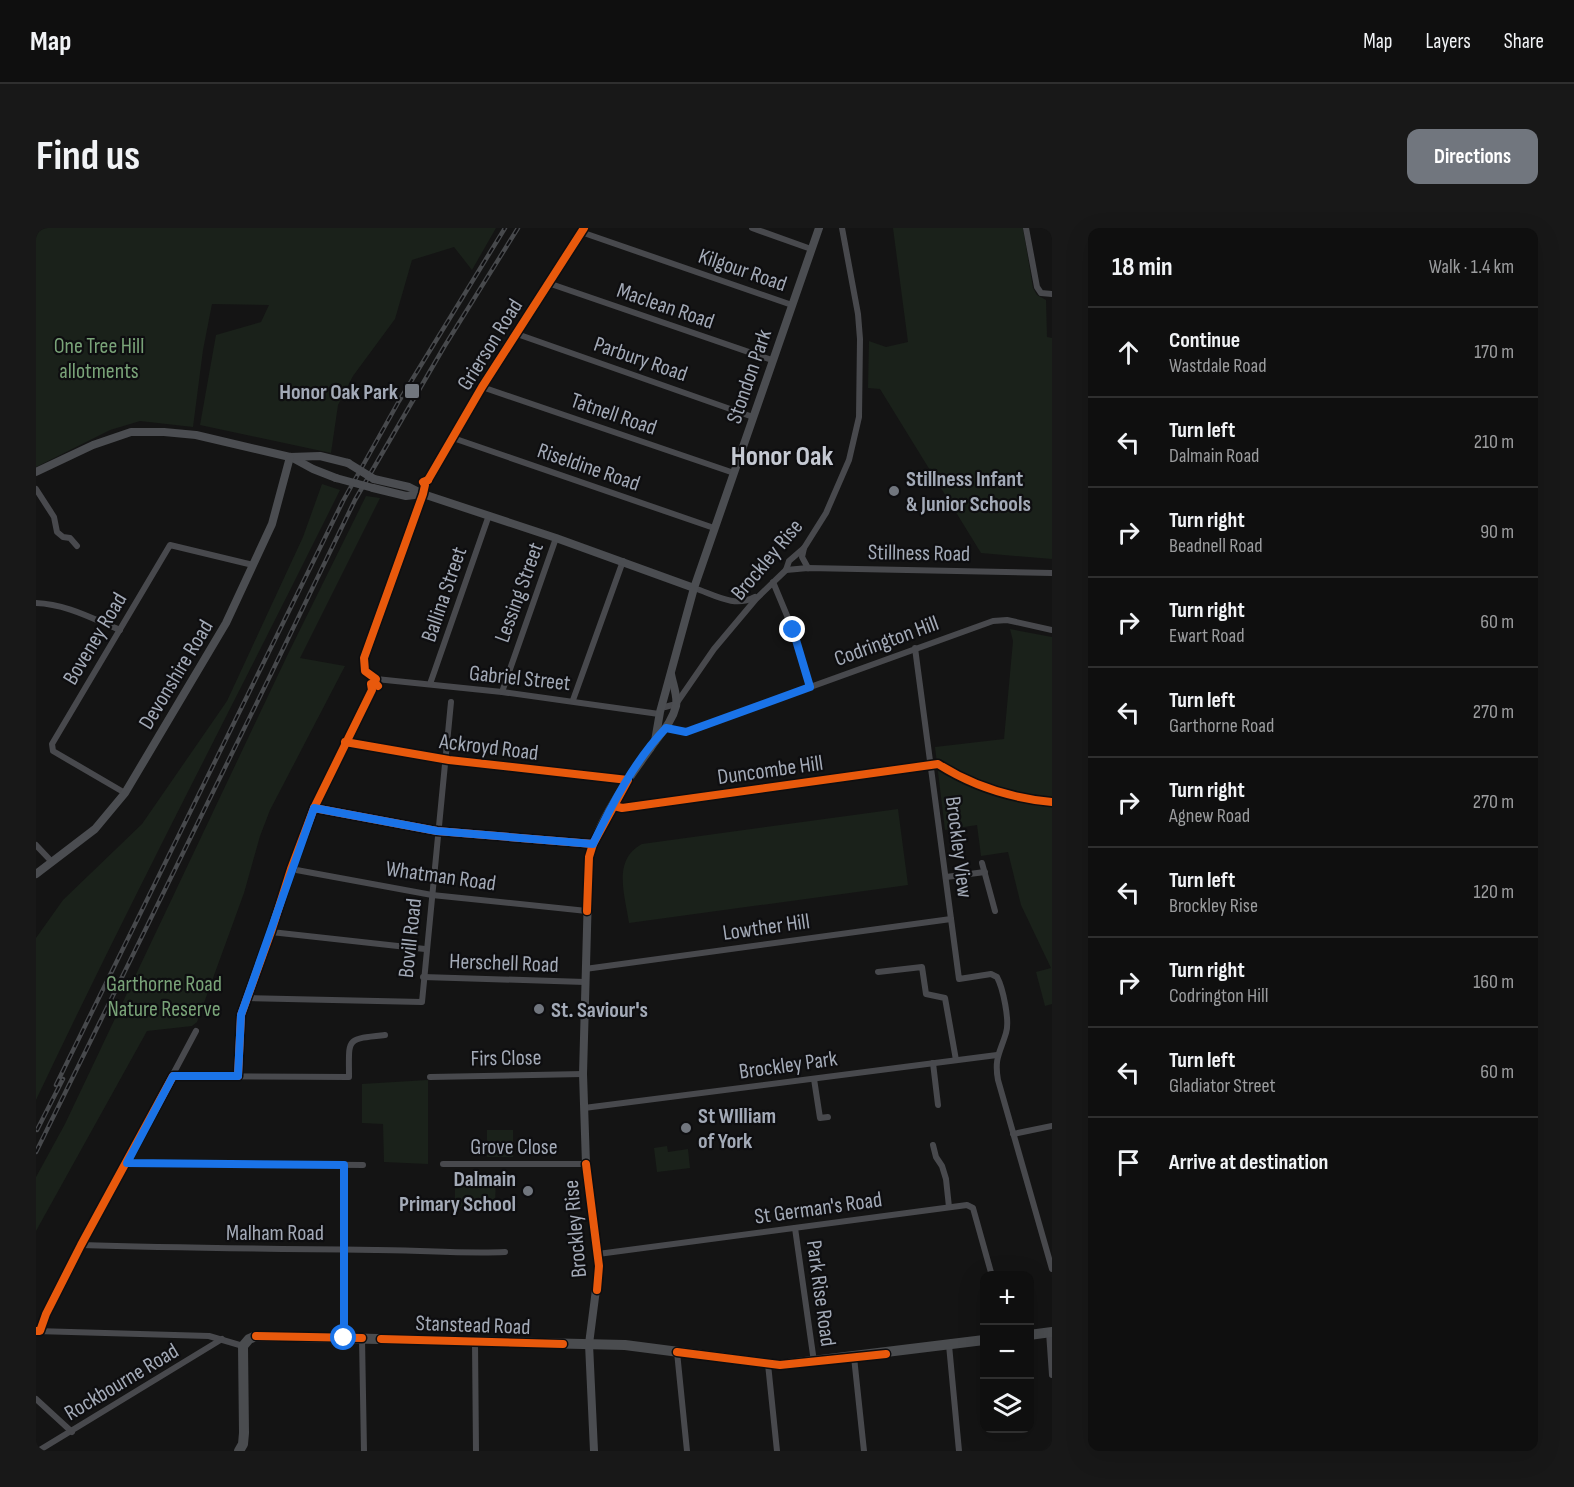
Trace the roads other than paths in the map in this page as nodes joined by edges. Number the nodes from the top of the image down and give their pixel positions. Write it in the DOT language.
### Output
graph roads {
  1 [pos="752,228"];
  2 [pos="819,228"];
  3 [pos="842,228"];
  4 [pos="1026,228"];
  5 [pos="582,230"];
  6 [pos="812,249"];
  7 [pos="548,283"];
  8 [pos="1052,294"];
  9 [pos="792,305"];
  10 [pos="517,334"];
  11 [pos="772,360"];
  12 [pos="482,387"];
  13 [pos="753,417"];
  14 [pos="453,438"];
  15 [pos="290,457"];
  16 [pos="36,472"];
  17 [pos="734,473"];
  18 [pos="428,480"];
  19 [pos="373,483"];
  20 [pos="36,489"];
  21 [pos="423,494"];
  22 [pos="489,515"];
  23 [pos="714,528"];
  24 [pos="556,538"];
  25 [pos="77,546"];
  26 [pos="804,548"];
  27 [pos="623,561"];
  28 [pos="253,565"];
  29 [pos="808,568"];
  30 [pos="786,570"];
  31 [pos="1052,573"];
  32 [pos="773,582"];
  33 [pos="694,588"];
  34 [pos="761,594"];
  35 [pos="36,603"];
  36 [pos="735,603"];
  37 [pos="738,620"];
  38 [pos="120,630"];
  39 [pos="1052,630"];
  40 [pos="915,648"];
  41 [pos="671,675"];
  42 [pos="430,684"];
  43 [pos="810,687"];
  44 [pos="372,690"];
  45 [pos="502,692"];
  46 [pos="675,692"];
  47 [pos="665,693"];
  48 [pos="573,700"];
  49 [pos="450,702"];
  50 [pos="662,703"];
  51 [pos="676,704"];
  52 [pos="659,714"];
  53 [pos="666,728"];
  54 [pos="655,741"];
  55 [pos="345,742"];
  56 [pos="445,760"];
  57 [pos="931,764"];
  58 [pos="628,780"];
  59 [pos="125,793"];
  60 [pos="614,806"];
  61 [pos="314,808"];
  62 [pos="437,831"];
  63 [pos="593,844"];
  64 [pos="36,845"];
  65 [pos="52,862"];
  66 [pos="982,863"];
  67 [pos="291,869"];
  68 [pos="985,872"];
  69 [pos="36,874"];
  70 [pos="946,877"];
  71 [pos="432,895"];
  72 [pos="587,911"];
  73 [pos="995,911"];
  74 [pos="951,919"];
  75 [pos="271,932"];
  76 [pos="425,949"];
  77 [pos="585,969"];
  78 [pos="878,972"];
  79 [pos="423,977"];
  80 [pos="585,982"];
  81 [pos="246,998"];
  82 [pos="196,1031"];
  83 [pos="385,1035"];
  84 [pos="997,1055"];
  85 [pos="956,1060"];
  86 [pos="933,1063"];
  87 [pos="583,1074"];
  88 [pos="173,1076"];
  89 [pos="238,1076"];
  90 [pos="429,1077"];
  91 [pos="813,1079"];
  92 [pos="938,1105"];
  93 [pos="584,1108"];
  94 [pos="828,1117"];
  95 [pos="1052,1126"];
  96 [pos="1013,1134"];
  97 [pos="933,1145"];
  98 [pos="127,1163"];
  99 [pos="442,1164"];
  100 [pos="586,1164"];
  101 [pos="344,1165"];
  102 [pos="363,1165"];
  103 [pos="949,1207"];
  104 [pos="795,1228"];
  105 [pos="81,1245"];
  106 [pos="345,1250"];
  107 [pos="505,1252"];
  108 [pos="598,1254"];
  109 [pos="1052,1269"];
  110 [pos="991,1271"];
  111 [pos="38,1331"];
  112 [pos="1051,1332"];
  113 [pos="1034,1334"];
  114 [pos="344,1338"];
  115 [pos="362,1338"];
  116 [pos="222,1340"];
  117 [pos="980,1341"];
  118 [pos="246,1342"];
  119 [pos="475,1342"];
  120 [pos="589,1344"];
  121 [pos="949,1345"];
  122 [pos="676,1352"];
  123 [pos="854,1358"];
  124 [pos="814,1363"];
  125 [pos="768,1364"];
  126 [pos="1052,1375"];
  127 [pos="36,1399"];
  128 [pos="72,1432"];
  129 [pos="38,1451"];
  130 [pos="239,1451"];
  131 [pos="364,1451"];
  132 [pos="476,1451"];
  133 [pos="594,1451"];
  134 [pos="687,1451"];
  135 [pos="777,1451"];
  136 [pos="864,1451"];
  137 [pos="959,1451"];
  1 -- 6 [label="street"];
  2 -- 6 [label="main road, Stondon Park"];
  3 -- 26 [label="street, Brockley Rise"];
  4 -- 8 [label="street"];
  5 -- 7 [label="street, Grierson Road"];
  5 -- 9 [label="street, Kilgour Road"];
  6 -- 9 [label="main road, Stondon Park"];
  7 -- 10 [label="street, Grierson Road"];
  7 -- 11 [label="street, Maclean Road"];
  9 -- 11 [label="main road, Stondon Park"];
  10 -- 12 [label="street, Grierson Road"];
  10 -- 13 [label="street, Parbury Road"];
  11 -- 13 [label="main road, Stondon Park"];
  12 -- 14 [label="street, Grierson Road"];
  12 -- 17 [label="street, Tatnell Road"];
  13 -- 17 [label="main road, Stondon Park"];
  14 -- 18 [label="street, Grierson Road"];
  14 -- 23 [label="street, Riseldine Road"];
  15 -- 16 [label="main road"];
  15 -- 19 [label="main road, bridge"];
  15 -- 19 [label="main road, bridge"];
  15 -- 28 [label="main road, Devonshire Road"];
  17 -- 23 [label="main road, Stondon Park"];
  19 -- 21 [label="main road"];
  20 -- 25 [label="street"];
  21 -- 22 [label="main road"];
  21 -- 42 [label="street, Gabriel Street"];
  22 -- 24 [label="main road"];
  22 -- 42 [label="street, Ballina Street"];
  23 -- 33 [label="main road, Stondon Park"];
  24 -- 27 [label="main road"];
  24 -- 45 [label="street, Lessing Street"];
  26 -- 29 [label="street"];
  26 -- 30 [label="street, Brockley Rise"];
  27 -- 33 [label="main road"];
  27 -- 48 [label="street"];
  28 -- 38 [label="street, Boveney Road"];
  28 -- 59 [label="main road, Devonshire Road"];
  29 -- 30 [label="street, Stillness Road"];
  29 -- 31 [label="street, Stillness Road"];
  30 -- 32 [label="street, Brockley Rise"];
  32 -- 34 [label="street, Brockley Rise"];
  32 -- 43 [label="street"];
  33 -- 36 [label="street"];
  33 -- 41 [label="main road, Stondon Park"];
  34 -- 36 [label="street"];
  34 -- 37 [label="street, Brockley Rise"];
  35 -- 38 [label="street"];
  36 -- 37 [label="street"];
  37 -- 51 [label="street, Brockley Rise"];
  38 -- 59 [label="street, Boveney Road"];
  39 -- 40 [label="street, Codrington Hill"];
  40 -- 43 [label="street, Codrington Hill"];
  40 -- 57 [label="street, Brockley View"];
  41 -- 46 [label="main road, Stondon Park"];
  41 -- 47 [label="main road, Stondon Park"];
  42 -- 45 [label="street, Gabriel Street"];
  43 -- 53 [label="street, Codrington Hill"];
  44 -- 55 [label="street"];
  45 -- 48 [label="street, Gabriel Street"];
  46 -- 47 [label="main road"];
  46 -- 51 [label="main road, Stondon Park"];
  47 -- 50 [label="main road, Stondon Park"];
  48 -- 52 [label="street, Gabriel Street"];
  49 -- 56 [label="street, Bovill Road"];
  50 -- 51 [label="street"];
  50 -- 52 [label="main road, Stondon Park"];
  51 -- 53 [label="main road, Stondon Park"];
  52 -- 54 [label="main road, Stondon Park"];
  53 -- 54 [label="main road, Stondon Park"];
  54 -- 58 [label="main road, Brockley Rise"];
  55 -- 56 [label="street, Ackroyd Road"];
  55 -- 61 [label="street"];
  56 -- 58 [label="street, Ackroyd Road"];
  56 -- 62 [label="street, Bovill Road"];
  57 -- 60 [label="street, Duncombe Hill"];
  57 -- 70 [label="street, Brockley View"];
  58 -- 60 [label="main road, Brockley Rise"];
  59 -- 65 [label="main road, Devonshire Road"];
  60 -- 63 [label="main road, Brockley Rise"];
  61 -- 62 [label="street"];
  61 -- 67 [label="street"];
  62 -- 63 [label="street"];
  62 -- 71 [label="street, Bovill Road"];
  63 -- 72 [label="main road, Brockley Rise"];
  64 -- 65 [label="street"];
  65 -- 69 [label="main road, Devonshire Road"];
  66 -- 68 [label="street"];
  67 -- 71 [label="street, Whatman Road"];
  67 -- 75 [label="street"];
  68 -- 70 [label="street"];
  68 -- 73 [label="street"];
  70 -- 74 [label="street, Brockley View"];
  71 -- 72 [label="street, Whatman Road"];
  71 -- 76 [label="street, Bovill Road"];
  72 -- 77 [label="main road, Brockley Rise"];
  74 -- 77 [label="street, Lowther Hill"];
  74 -- 84 [label="street, Brockley View"];
  75 -- 76 [label="street"];
  75 -- 81 [label="street"];
  76 -- 79 [label="street, Bovill Road"];
  77 -- 80 [label="main road, Brockley Rise"];
  78 -- 85 [label="street"];
  79 -- 80 [label="street, Herschell Road"];
  79 -- 81 [label="street, Bovill Road"];
  80 -- 87 [label="main road, Brockley Rise"];
  81 -- 89 [label="street"];
  82 -- 88 [label="street"];
  83 -- 89 [label="street"];
  84 -- 85 [label="street, Brockley Park"];
  84 -- 96 [label="street"];
  85 -- 86 [label="street, Brockley Park"];
  86 -- 91 [label="street, Brockley Park"];
  86 -- 92 [label="street"];
  87 -- 90 [label="street, Firs Close"];
  87 -- 93 [label="main road, Brockley Rise"];
  88 -- 89 [label="street"];
  88 -- 98 [label="street"];
  91 -- 93 [label="street, Brockley Park"];
  91 -- 94 [label="street"];
  93 -- 100 [label="main road, Brockley Rise"];
  95 -- 96 [label="street"];
  96 -- 109 [label="street"];
  97 -- 103 [label="street"];
  98 -- 101 [label="street"];
  98 -- 105 [label="street"];
  99 -- 100 [label="street, Grove Close"];
  100 -- 108 [label="main road, Brockley Rise"];
  101 -- 102 [label="street"];
  101 -- 106 [label="street"];
  103 -- 104 [label="street, St German's Road"];
  103 -- 110 [label="street, St German's Road"];
  104 -- 108 [label="street, St German's Road"];
  104 -- 124 [label="street, Park Rise Road"];
  105 -- 106 [label="street, Malham Road"];
  105 -- 111 [label="street"];
  106 -- 107 [label="street, Malham Road"];
  106 -- 114 [label="street"];
  108 -- 120 [label="main road, Brockley Rise"];
  111 -- 116 [label="street, Stanstead Road"];
  112 -- 113 [label="highway"];
  112 -- 126 [label="street"];
  114 -- 115 [label="highway, Stanstead Road"];
  114 -- 118 [label="highway, Stanstead Road"];
  115 -- 119 [label="highway, Stanstead Road"];
  115 -- 131 [label="street"];
  116 -- 118 [label="street, Stanstead Road"];
  116 -- 128 [label="street, Rockbourne Road"];
  117 -- 121 [label="highway, Stanstead Road"];
  118 -- 130 [label="highway"];
  119 -- 120 [label="highway, Stanstead Road"];
  119 -- 132 [label="street"];
  120 -- 122 [label="highway, Stanstead Road"];
  120 -- 133 [label="main road, Brockley Rise"];
  121 -- 123 [label="highway, Stanstead Road"];
  121 -- 137 [label="street"];
  122 -- 125 [label="highway, Stanstead Road"];
  122 -- 134 [label="street"];
  123 -- 124 [label="highway, Stanstead Road"];
  123 -- 136 [label="street"];
  124 -- 125 [label="highway, Stanstead Road"];
  125 -- 135 [label="street"];
  127 -- 128 [label="street"];
  128 -- 129 [label="street, Rockbourne Road"];
}
